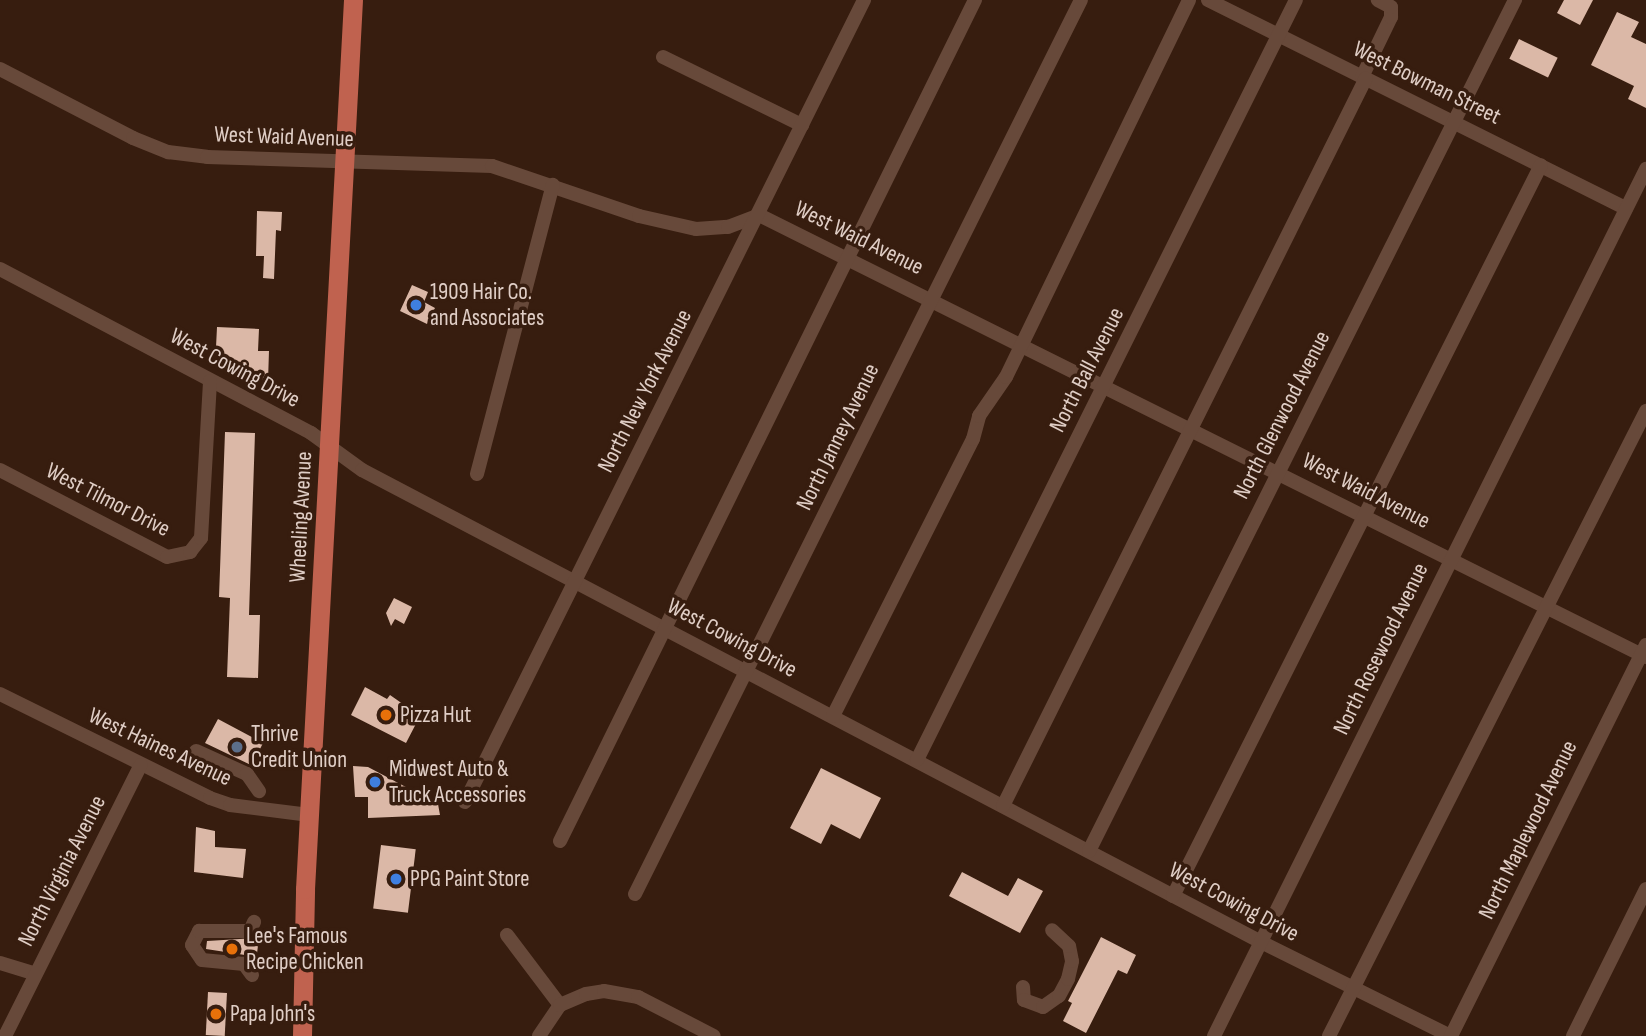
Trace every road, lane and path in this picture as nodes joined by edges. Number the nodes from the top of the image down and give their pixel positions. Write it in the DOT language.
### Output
graph roads {
  1 [pos="352,0"];
  2 [pos="864,0"];
  3 [pos="975,0"];
  4 [pos="1081,0"];
  5 [pos="1189,0"];
  6 [pos="1208,0"];
  7 [pos="1296,0"];
  8 [pos="1378,0"];
  9 [pos="1515,0"];
  10 [pos="1279,35"];
  11 [pos="663,57"];
  12 [pos="0,69"];
  13 [pos="1364,78"];
  14 [pos="1454,122"];
  15 [pos="802,125"];
  16 [pos="345,163"];
  17 [pos="1541,165"];
  18 [pos="1646,169"];
  19 [pos="553,185"];
  20 [pos="1626,208"];
  21 [pos="759,215"];
  22 [pos="848,259"];
  23 [pos="0,269"];
  24 [pos="932,300"];
  25 [pos="1020,344"];
  26 [pos="210,381"];
  27 [pos="1105,387"];
  28 [pos="1646,411"];
  29 [pos="1192,429"];
  30 [pos="330,444"];
  31 [pos="0,470"];
  32 [pos="1279,472"];
  33 [pos="477,474"];
  34 [pos="1362,515"];
  35 [pos="1451,559"];
  36 [pos="574,582"];
  37 [pos="1548,608"];
  38 [pos="663,628"];
  39 [pos="1644,652"];
  40 [pos="747,672"];
  41 [pos="0,694"];
  42 [pos="833,716"];
  43 [pos="196,751"];
  44 [pos="917,760"];
  45 [pos="141,765"];
  46 [pos="259,791"];
  47 [pos="465,802"];
  48 [pos="1003,806"];
  49 [pos="309,815"];
  50 [pos="560,841"];
  51 [pos="1089,851"];
  52 [pos="1646,889"];
  53 [pos="635,894"];
  54 [pos="1173,895"];
  55 [pos="254,922"];
  56 [pos="1052,930"];
  57 [pos="507,934"];
  58 [pos="1261,942"];
  59 [pos="0,963"];
  60 [pos="35,974"];
  61 [pos="252,975"];
  62 [pos="1023,987"];
  63 [pos="1353,988"];
  64 [pos="560,1005"];
  65 [pos="5,1036"];
  66 [pos="302,1036"];
  67 [pos="539,1036"];
  68 [pos="714,1036"];
  69 [pos="1214,1036"];
  70 [pos="1329,1036"];
  71 [pos="1451,1036"];
  72 [pos="1573,1036"];
  1 -- 16 [label="main road, Wheeling Avenue"];
  2 -- 15 [label="street, North New York Avenue"];
  3 -- 22 [label="street"];
  4 -- 24 [label="street, North Janney Avenue"];
  5 -- 25 [label="street"];
  6 -- 10 [label="street, West Bowman Street"];
  7 -- 10 [label="street, North Ball Avenue"];
  8 -- 13 [label="street"];
  9 -- 14 [label="street, North Glenwood Avenue"];
  10 -- 13 [label="street, West Bowman Street"];
  10 -- 27 [label="street, North Ball Avenue"];
  11 -- 15 [label="street"];
  12 -- 16 [label="street, West Waid Avenue"];
  13 -- 14 [label="street, West Bowman Street"];
  13 -- 29 [label="street"];
  14 -- 17 [label="street, West Bowman Street"];
  14 -- 32 [label="street, North Glenwood Avenue"];
  15 -- 21 [label="street, North New York Avenue"];
  16 -- 19 [label="street, West Waid Avenue"];
  16 -- 30 [label="main road, Wheeling Avenue"];
  17 -- 20 [label="street, West Bowman Street"];
  17 -- 34 [label="street"];
  18 -- 20 [label="street, North Rosewood Avenue"];
  19 -- 21 [label="street, West Waid Avenue"];
  19 -- 33 [label="street"];
  20 -- 35 [label="street, North Rosewood Avenue"];
  21 -- 22 [label="street, West Waid Avenue"];
  21 -- 36 [label="street, North New York Avenue"];
  22 -- 24 [label="street, West Waid Avenue"];
  22 -- 38 [label="street"];
  23 -- 26 [label="street, West Cowing Drive"];
  24 -- 25 [label="street, West Waid Avenue"];
  24 -- 40 [label="street, North Janney Avenue"];
  25 -- 27 [label="street, West Waid Avenue"];
  25 -- 42 [label="street"];
  26 -- 30 [label="street, West Cowing Drive"];
  26 -- 31 [label="street, West Tilmor Drive"];
  27 -- 29 [label="street, West Waid Avenue"];
  27 -- 44 [label="street, North Ball Avenue"];
  28 -- 37 [label="street"];
  29 -- 32 [label="street, West Waid Avenue"];
  29 -- 48 [label="street"];
  30 -- 36 [label="street, West Cowing Drive"];
  30 -- 49 [label="main road, Wheeling Avenue"];
  32 -- 34 [label="street, West Waid Avenue"];
  32 -- 51 [label="street, North Glenwood Avenue"];
  34 -- 35 [label="street, West Waid Avenue"];
  34 -- 54 [label="street"];
  35 -- 37 [label="street, West Waid Avenue"];
  35 -- 58 [label="street, North Rosewood Avenue"];
  36 -- 38 [label="street, West Cowing Drive"];
  36 -- 47 [label="street, North New York Avenue"];
  37 -- 39 [label="street, West Waid Avenue"];
  37 -- 63 [label="street"];
  38 -- 40 [label="street, West Cowing Drive"];
  38 -- 50 [label="street"];
  39 -- 71 [label="street, North Maplewood Avenue"];
  40 -- 42 [label="street, West Cowing Drive"];
  40 -- 53 [label="street, North Janney Avenue"];
  41 -- 45 [label="street, West Haines Avenue"];
  42 -- 44 [label="street, West Cowing Drive"];
  43 -- 46 [label="street"];
  44 -- 48 [label="street, West Cowing Drive"];
  45 -- 49 [label="street, West Haines Avenue"];
  45 -- 60 [label="street, North Virginia Avenue"];
  48 -- 51 [label="street, West Cowing Drive"];
  49 -- 66 [label="main road, Wheeling Avenue"];
  51 -- 54 [label="street, West Cowing Drive"];
  52 -- 72 [label="street"];
  54 -- 58 [label="street, West Cowing Drive"];
  55 -- 61 [label="street"];
  56 -- 62 [label="street"];
  57 -- 64 [label="street"];
  58 -- 63 [label="street, West Cowing Drive"];
  58 -- 69 [label="street, North Rosewood Avenue"];
  59 -- 60 [label="street"];
  60 -- 65 [label="street, North Virginia Avenue"];
  63 -- 70 [label="street"];
  63 -- 71 [label="street, West Cowing Drive"];
  64 -- 67 [label="street"];
  64 -- 68 [label="street"];
}
